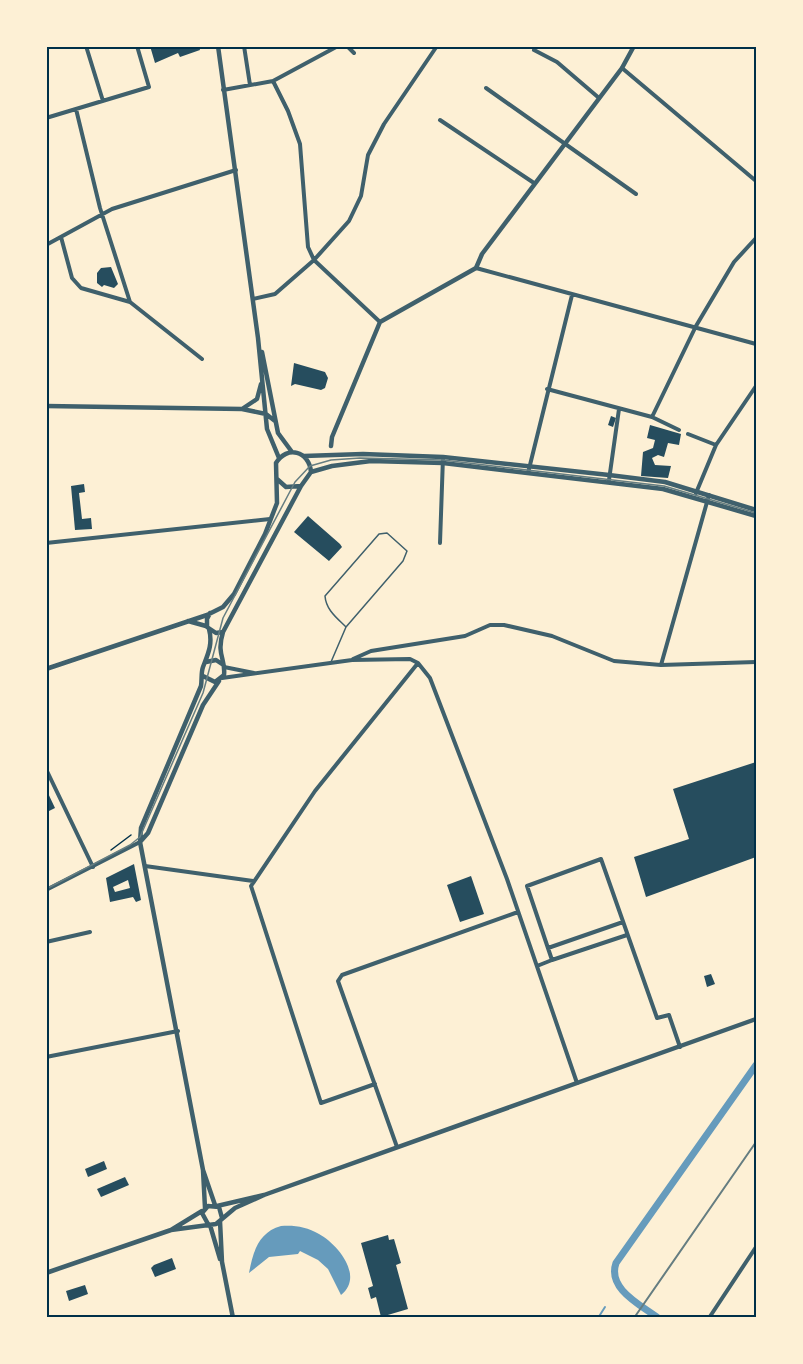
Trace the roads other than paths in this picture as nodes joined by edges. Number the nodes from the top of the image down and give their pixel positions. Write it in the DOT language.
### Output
graph roads {
  1 [pos="86,46"];
  2 [pos="137,46"];
  3 [pos="218,46"];
  4 [pos="244,46"];
  5 [pos="338,46"];
  6 [pos="347,46"];
  7 [pos="437,46"];
  8 [pos="634,46"];
  9 [pos="534,50"];
  10 [pos="354,53"];
  11 [pos="622,68"];
  12 [pos="273,81"];
  13 [pos="250,85"];
  14 [pos="486,88"];
  15 [pos="224,90"];
  16 [pos="599,98"];
  17 [pos="104,101"];
  18 [pos="76,110"];
  19 [pos="46,118"];
  20 [pos="440,120"];
  21 [pos="564,144"];
  22 [pos="236,170"];
  23 [pos="756,180"];
  24 [pos="534,183"];
  25 [pos="636,194"];
  26 [pos="102,213"];
  27 [pos="60,237"];
  28 [pos="756,238"];
  29 [pos="46,245"];
  30 [pos="314,260"];
  31 [pos="476,268"];
  32 [pos="572,295"];
  33 [pos="253,299"];
  34 [pos="130,302"];
  35 [pos="380,322"];
  36 [pos="696,326"];
  37 [pos="258,338"];
  38 [pos="756,344"];
  39 [pos="202,358"];
  40 [pos="262,381"];
  41 [pos="756,386"];
  42 [pos="548,389"];
  43 [pos="46,405"];
  44 [pos="242,409"];
  45 [pos="619,409"];
  46 [pos="266,414"];
  47 [pos="652,417"];
  48 [pos="275,421"];
  49 [pos="679,430"];
  50 [pos="688,434"];
  51 [pos="716,445"];
  52 [pos="331,447"];
  53 [pos="292,452"];
  54 [pos="304,456"];
  55 [pos="330,456"];
  56 [pos="443,457"];
  57 [pos="279,458"];
  58 [pos="443,464"];
  59 [pos="528,470"];
  60 [pos="311,472"];
  61 [pos="609,478"];
  62 [pos="277,479"];
  63 [pos="301,486"];
  64 [pos="696,494"];
  65 [pos="708,498"];
  66 [pos="756,510"];
  67 [pos="756,516"];
  68 [pos="270,519"];
  69 [pos="46,543"];
  70 [pos="440,543"];
  71 [pos="217,611"];
  72 [pos="210,613"];
  73 [pos="228,619"];
  74 [pos="186,621"];
  75 [pos="346,627"];
  76 [pos="208,628"];
  77 [pos="223,632"];
  78 [pos="352,660"];
  79 [pos="206,662"];
  80 [pos="756,662"];
  81 [pos="330,663"];
  82 [pos="418,663"];
  83 [pos="661,665"];
  84 [pos="224,666"];
  85 [pos="46,669"];
  86 [pos="263,673"];
  87 [pos="203,675"];
  88 [pos="220,679"];
  89 [pos="46,769"];
  90 [pos="140,842"];
  91 [pos="145,866"];
  92 [pos="93,867"];
  93 [pos="253,881"];
  94 [pos="46,890"];
  95 [pos="518,912"];
  96 [pos="623,922"];
  97 [pos="90,932"];
  98 [pos="627,935"];
  99 [pos="46,942"];
  100 [pos="548,948"];
  101 [pos="552,960"];
  102 [pos="537,966"];
  103 [pos="756,1019"];
  104 [pos="178,1031"];
  105 [pos="680,1048"];
  106 [pos="46,1057"];
  107 [pos="375,1084"];
  108 [pos="577,1084"];
  109 [pos="398,1148"];
  110 [pos="203,1170"];
  111 [pos="264,1195"];
  112 [pos="216,1205"];
  113 [pos="204,1209"];
  114 [pos="221,1220"];
  115 [pos="209,1224"];
  116 [pos="171,1230"];
  117 [pos="756,1247"];
  118 [pos="222,1262"];
  119 [pos="46,1273"];
  120 [pos="233,1317"];
  121 [pos="709,1317"];
  1 -- 17 [label="street"];
  2 -- 17 [label="street"];
  3 -- 15 [label="street"];
  4 -- 13 [label="street"];
  5 -- 12 [label="street"];
  6 -- 10 [label="street"];
  7 -- 30 [label="street"];
  8 -- 11 [label="street"];
  9 -- 16 [label="street"];
  11 -- 16 [label="street"];
  11 -- 23 [label="street"];
  12 -- 13 [label="street"];
  12 -- 30 [label="street"];
  13 -- 15 [label="street"];
  14 -- 21 [label="street"];
  15 -- 22 [label="street"];
  16 -- 21 [label="street"];
  17 -- 18 [label="street"];
  18 -- 19 [label="street"];
  18 -- 26 [label="street"];
  20 -- 24 [label="street"];
  21 -- 24 [label="street"];
  21 -- 25 [label="street"];
  22 -- 26 [label="street"];
  22 -- 33 [label="street"];
  24 -- 31 [label="street"];
  26 -- 27 [label="street"];
  26 -- 34 [label="street"];
  27 -- 29 [label="street"];
  27 -- 34 [label="street"];
  28 -- 36 [label="street"];
  30 -- 33 [label="street"];
  30 -- 35 [label="street"];
  31 -- 32 [label="street"];
  31 -- 35 [label="street"];
  32 -- 36 [label="street"];
  32 -- 42 [label="street"];
  33 -- 37 [label="street"];
  34 -- 39 [label="street"];
  35 -- 52 [label="street"];
  36 -- 38 [label="street"];
  36 -- 47 [label="street"];
  37 -- 40 [label="street"];
  37 -- 48 [label="street"];
  40 -- 44 [label="street"];
  40 -- 46 [label="street"];
  41 -- 51 [label="street"];
  42 -- 45 [label="street"];
  42 -- 59 [label="street"];
  43 -- 44 [label="street"];
  44 -- 46 [label="street"];
  45 -- 47 [label="street"];
  45 -- 61 [label="street"];
  46 -- 48 [label="street"];
  46 -- 57 [label="street"];
  47 -- 49 [label="street"];
  48 -- 53 [label="street"];
  50 -- 51 [label="street"];
  51 -- 64 [label="street"];
  52 -- 55 [label="street"];
  53 -- 54 [label="street"];
  53 -- 57 [label="street"];
  54 -- 55 [label="street"];
  54 -- 60 [label="street"];
  55 -- 56 [label="street"];
  56 -- 58 [label="street"];
  56 -- 59 [label="street"];
  57 -- 62 [label="street"];
  58 -- 59 [label="street"];
  58 -- 60 [label="street"];
  58 -- 70 [label="street"];
  59 -- 61 [label="street"];
  60 -- 63 [label="street"];
  61 -- 64 [label="street"];
  62 -- 63 [label="street"];
  62 -- 68 [label="street"];
  63 -- 73 [label="street"];
  64 -- 65 [label="street"];
  65 -- 66 [label="street"];
  65 -- 67 [label="street"];
  65 -- 83 [label="street"];
  68 -- 69 [label="street"];
  68 -- 71 [label="street"];
  71 -- 72 [label="street"];
  71 -- 73 [label="street"];
  72 -- 74 [label="street"];
  72 -- 76 [label="street"];
  73 -- 77 [label="street"];
  74 -- 76 [label="street"];
  74 -- 85 [label="street"];
  75 -- 75 [label="lane"];
  75 -- 81 [label="lane"];
  76 -- 77 [label="street"];
  76 -- 79 [label="street"];
  77 -- 84 [label="street"];
  78 -- 81 [label="street"];
  78 -- 82 [label="street"];
  78 -- 83 [label="street"];
  79 -- 84 [label="street"];
  79 -- 87 [label="street"];
  80 -- 83 [label="street"];
  81 -- 86 [label="street"];
  82 -- 93 [label="street"];
  82 -- 95 [label="street"];
  84 -- 86 [label="street"];
  84 -- 88 [label="street"];
  86 -- 88 [label="street"];
  87 -- 88 [label="street"];
  87 -- 90 [label="street"];
  88 -- 90 [label="street"];
  89 -- 92 [label="street"];
  90 -- 91 [label="street"];
  90 -- 92 [label="street"];
  91 -- 93 [label="street"];
  91 -- 104 [label="street"];
  92 -- 94 [label="street"];
  93 -- 107 [label="street"];
  95 -- 102 [label="street"];
  95 -- 107 [label="street"];
  96 -- 98 [label="street"];
  96 -- 100 [label="street"];
  96 -- 100 [label="street"];
  97 -- 99 [label="street"];
  98 -- 101 [label="street"];
  98 -- 105 [label="street"];
  100 -- 101 [label="street"];
  101 -- 102 [label="street"];
  102 -- 108 [label="street"];
  103 -- 105 [label="street"];
  104 -- 106 [label="street"];
  104 -- 110 [label="street"];
  105 -- 108 [label="street"];
  107 -- 109 [label="street"];
  108 -- 109 [label="street"];
  109 -- 111 [label="street"];
  110 -- 112 [label="street"];
  110 -- 113 [label="street"];
  111 -- 112 [label="street"];
  111 -- 114 [label="street"];
  112 -- 113 [label="street"];
  112 -- 114 [label="street"];
  113 -- 115 [label="street"];
  113 -- 116 [label="street"];
  114 -- 115 [label="street"];
  114 -- 118 [label="street"];
  115 -- 116 [label="street"];
  115 -- 118 [label="street"];
  116 -- 119 [label="street"];
  117 -- 121 [label="street"];
  118 -- 120 [label="street"];
}
